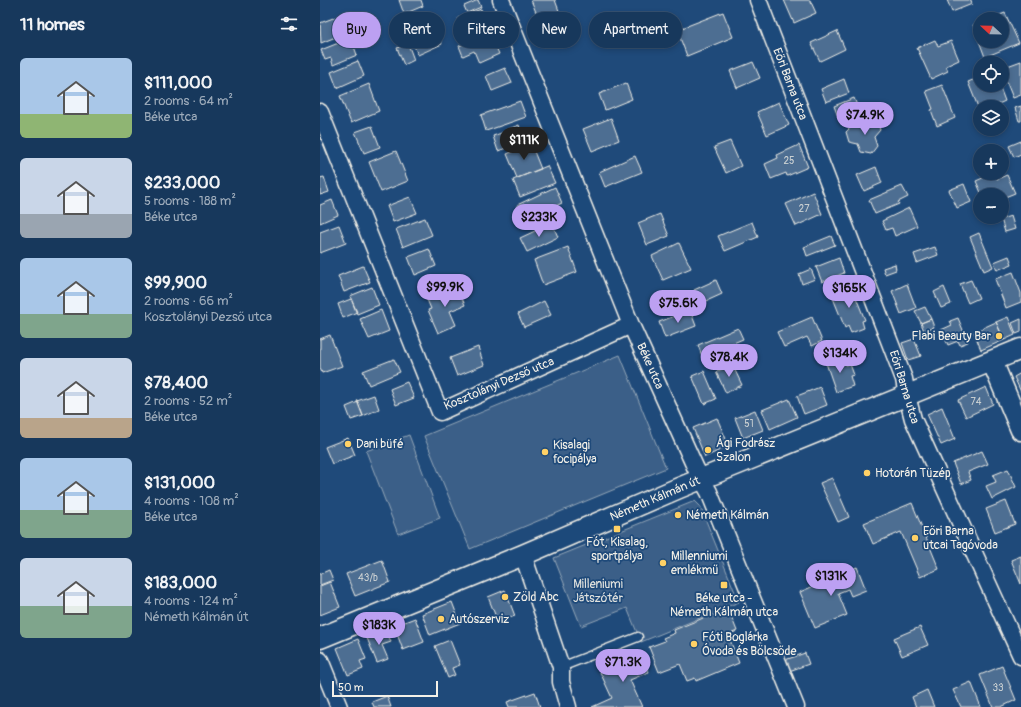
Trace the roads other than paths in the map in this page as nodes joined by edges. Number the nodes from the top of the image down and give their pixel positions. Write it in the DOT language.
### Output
graph roads {
  1 [pos="501,0"];
  2 [pos="758,0"];
  3 [pos="320,112"];
  4 [pos="631,325"];
  5 [pos="1021,349"];
  6 [pos="992,361"];
  7 [pos="907,396"];
  8 [pos="1021,430"];
  9 [pos="702,479"];
  10 [pos="523,555"];
  11 [pos="638,637"];
  12 [pos="320,638"];
  13 [pos="1021,656"];
  14 [pos="320,660"];
  15 [pos="561,667"];
  16 [pos="339,707"];
  17 [pos="568,707"];
  18 [pos="796,707"];
  1 -- 4 [label="street, Béke utca"];
  2 -- 7 [label="street, Eőri Barna utca"];
  3 -- 4 [label="street, Kosztolányi Dezső utca"];
  4 -- 9 [label="street, Béke utca"];
  5 -- 6 [label="street, Németh Kálmán út"];
  6 -- 7 [label="street, Németh Kálmán út"];
  6 -- 8 [label="street"];
  7 -- 9 [label="street, Németh Kálmán út"];
  7 -- 13 [label="street, Eőri Barna utca"];
  9 -- 10 [label="street, Németh Kálmán út"];
  9 -- 18 [label="street, Béke utca"];
  10 -- 12 [label="street, Németh Kálmán út"];
  10 -- 15 [label="street"];
  11 -- 15 [label="lane"];
  14 -- 16 [label="street"];
  15 -- 17 [label="street"];
}
